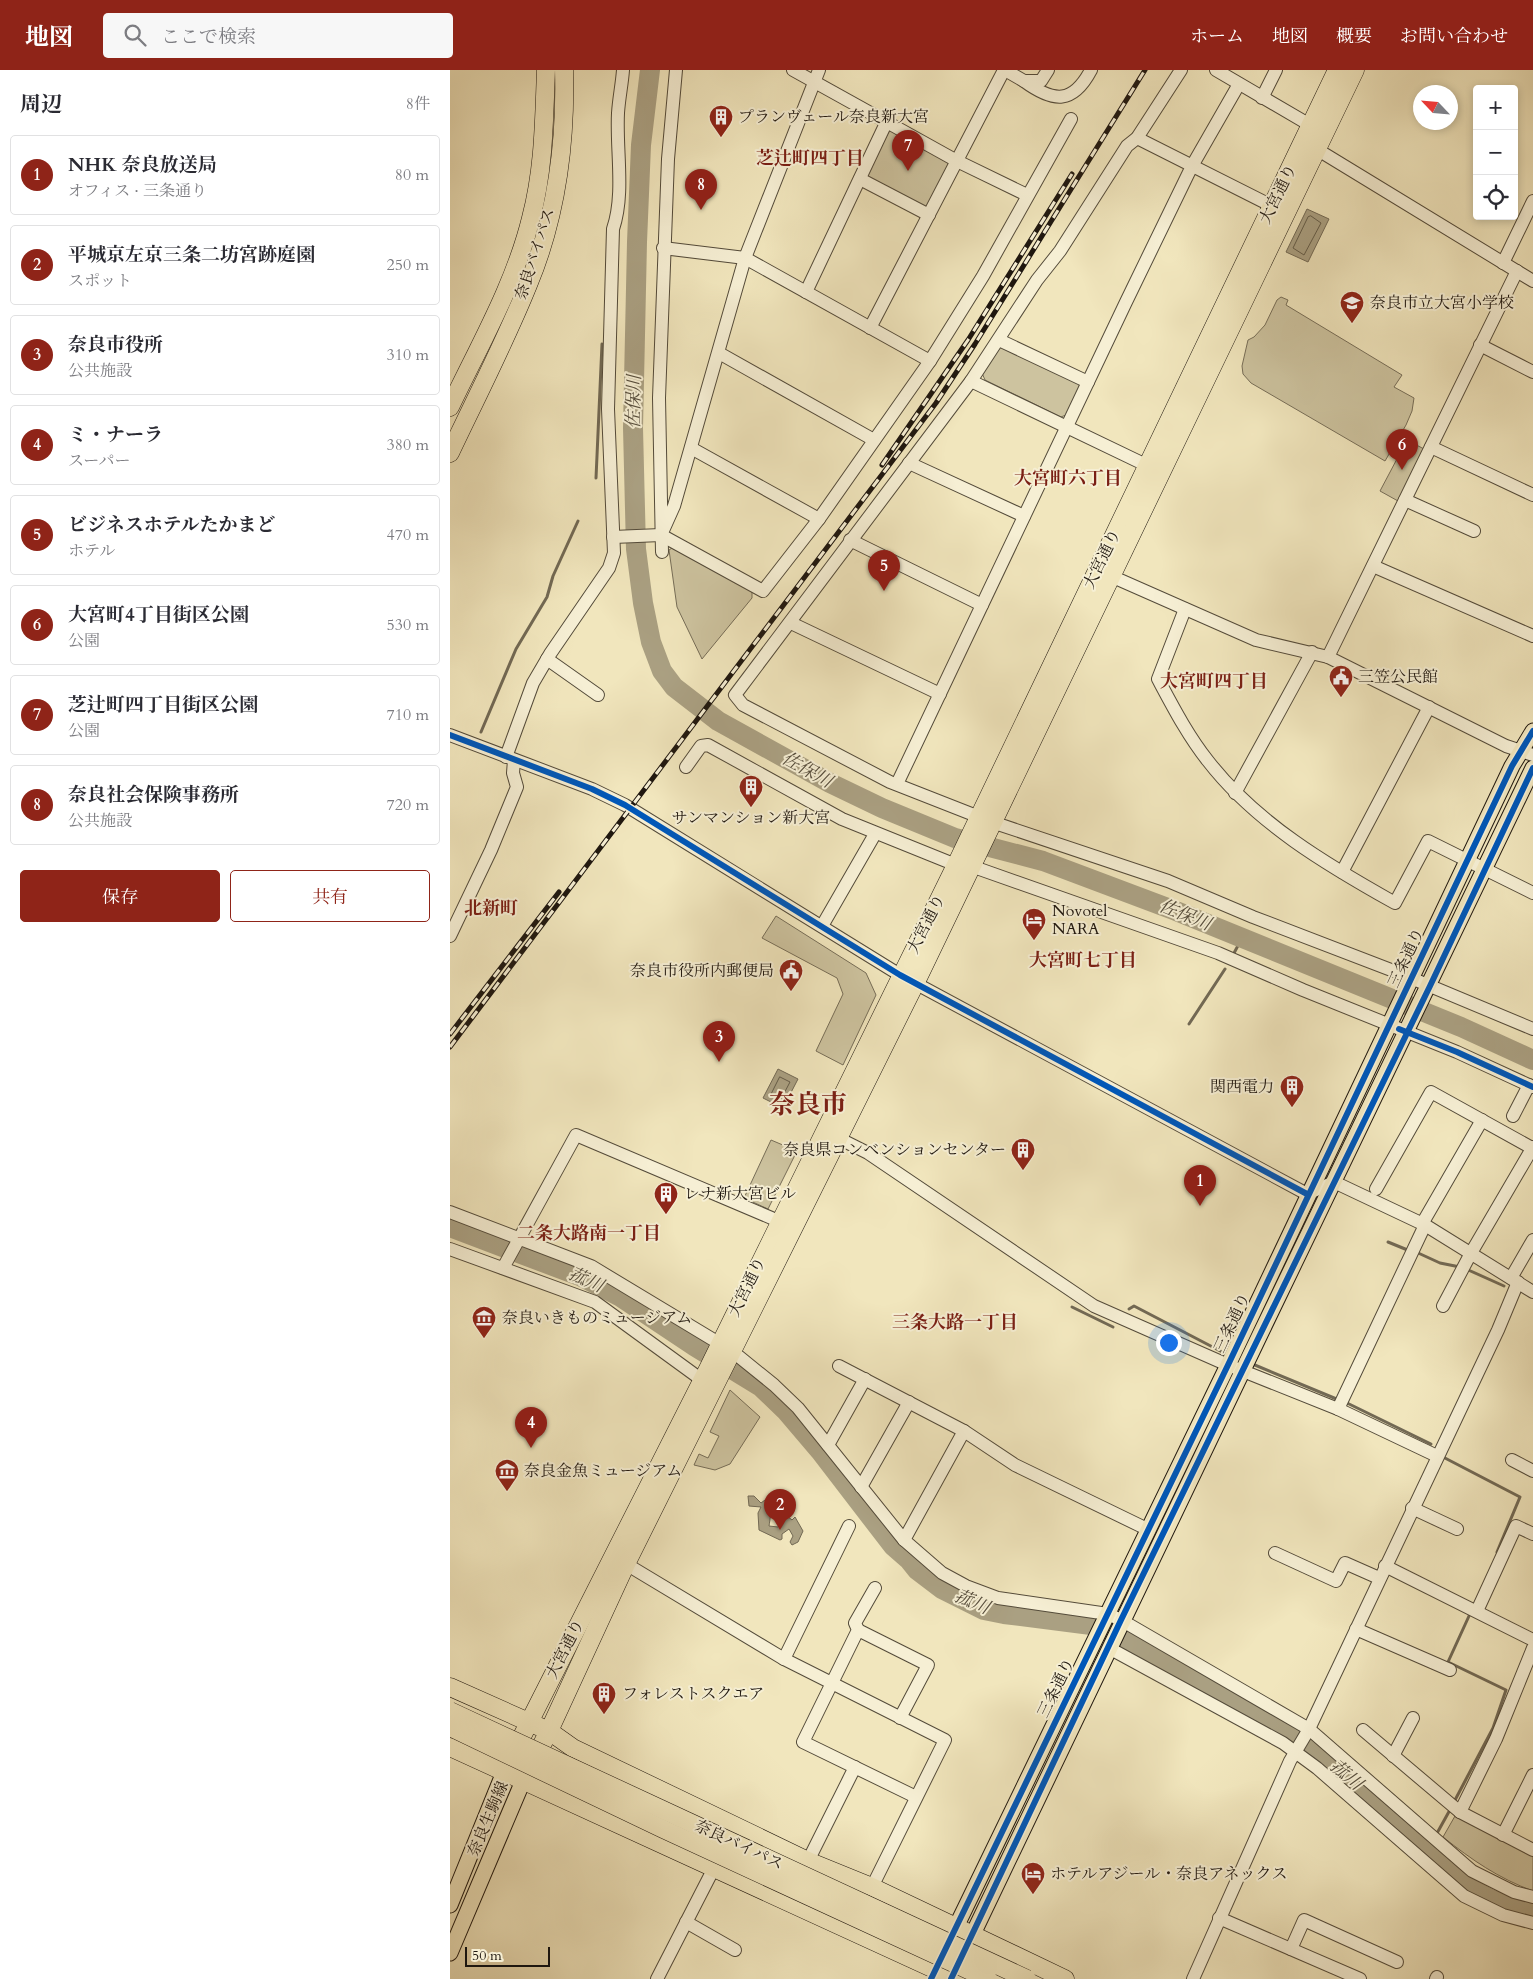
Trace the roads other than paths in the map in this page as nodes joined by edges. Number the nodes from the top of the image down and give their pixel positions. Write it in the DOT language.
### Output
graph roads {
  1 [pos="546,70"];
  2 [pos="564,70"];
  3 [pos="623,70"];
  4 [pos="676,70"];
  5 [pos="793,70"];
  6 [pos="1005,70"];
  7 [pos="1048,70"];
  8 [pos="1091,70"];
  9 [pos="1181,70"];
  10 [pos="1216,70"];
  11 [pos="1276,70"];
  12 [pos="1337,70"];
  13 [pos="1355,70"];
  14 [pos="816,76"];
  15 [pos="1024,81"];
  16 [pos="1239,84"];
  17 [pos="1262,98"];
  18 [pos="1072,119"];
  19 [pos="888,121"];
  20 [pos="1310,125"];
  21 [pos="1137,138"];
  22 [pos="1318,149"];
  23 [pos="957,161"];
  24 [pos="1192,166"];
  25 [pos="860,179"];
  26 [pos="1027,196"];
  27 [pos="1533,201"];
  28 [pos="1272,206"];
  29 [pos="929,215"];
  30 [pos="663,248"];
  31 [pos="745,258"];
  32 [pos="1503,263"];
  33 [pos="1517,272"];
  34 [pos="1533,281"];
  35 [pos="806,292"];
  36 [pos="870,328"];
  37 [pos="999,340"];
  38 [pos="1480,345"];
  39 [pos="719,353"];
  40 [pos="930,361"];
  41 [pos="1533,372"];
  42 [pos="971,381"];
  43 [pos="1088,382"];
  44 [pos="450,407"];
  45 [pos="1067,427"];
  46 [pos="874,440"];
  47 [pos="1430,447"];
  48 [pos="691,448"];
  49 [pos="450,454"];
  50 [pos="910,463"];
  51 [pos="1148,466"];
  52 [pos="1533,495"];
  53 [pos="1405,500"];
  54 [pos="1024,516"];
  55 [pos="819,519"];
  56 [pos="1474,531"];
  57 [pos="659,535"];
  58 [pos="614,536"];
  59 [pos="850,540"];
  60 [pos="662,552"];
  61 [pos="1373,566"];
  62 [pos="1104,572"];
  63 [pos="982,605"];
  64 [pos="1185,609"];
  65 [pos="791,622"];
  66 [pos="1533,636"];
  67 [pos="1312,652"];
  68 [pos="1328,657"];
  69 [pos="547,659"];
  70 [pos="940,694"];
  71 [pos="598,695"];
  72 [pos="1429,707"];
  73 [pos="1533,731"];
  74 [pos="450,735"];
  75 [pos="1527,752"];
  76 [pos="510,759"];
  77 [pos="686,767"];
  78 [pos="1533,768"];
  79 [pos="897,784"];
  80 [pos="1235,792"];
  81 [pos="985,821"];
  82 [pos="875,834"];
  83 [pos="1466,861"];
  84 [pos="965,863"];
  85 [pos="1485,870"];
  86 [pos="1342,872"];
  87 [pos="1533,893"];
  88 [pos="822,926"];
  89 [pos="450,936"];
  90 [pos="908,980"];
  91 [pos="1411,981"];
  92 [pos="1429,989"];
  93 [pos="1391,1023"];
  94 [pos="1533,1029"];
  95 [pos="1408,1030"];
  96 [pos="1531,1086"];
  97 [pos="1513,1116"];
  98 [pos="1482,1120"];
  99 [pos="838,1138"];
  100 [pos="1533,1147"];
  101 [pos="1334,1182"];
  102 [pos="1376,1189"];
  103 [pos="1307,1194"];
  104 [pos="450,1212"];
  105 [pos="787,1225"];
  106 [pos="1424,1225"];
  107 [pos="519,1237"];
  108 [pos="1533,1240"];
  109 [pos="450,1249"];
  110 [pos="1471,1253"];
  111 [pos="503,1268"];
  112 [pos="1514,1280"];
  113 [pos="1533,1292"];
  114 [pos="1443,1306"];
  115 [pos="725,1349"];
  116 [pos="1228,1365"];
  117 [pos="839,1366"];
  118 [pos="1244,1371"];
  119 [pos="710,1375"];
  120 [pos="865,1379"];
  121 [pos="909,1402"];
  122 [pos="1338,1409"];
  123 [pos="964,1431"];
  124 [pos="828,1445"];
  125 [pos="1437,1456"];
  126 [pos="1512,1460"];
  127 [pos="1533,1471"];
  128 [pos="861,1487"];
  129 [pos="1412,1508"];
  130 [pos="849,1526"];
  131 [pos="1147,1529"];
  132 [pos="1457,1530"];
  133 [pos="1533,1534"];
  134 [pos="904,1540"];
  135 [pos="1274,1553"];
  136 [pos="626,1564"];
  137 [pos="1385,1566"];
  138 [pos="1379,1578"];
  139 [pos="875,1588"];
  140 [pos="1478,1611"];
  141 [pos="1113,1621"];
  142 [pos="1356,1629"];
  143 [pos="858,1630"];
  144 [pos="1533,1640"];
  145 [pos="1110,1647"];
  146 [pos="1533,1648"];
  147 [pos="784,1659"];
  148 [pos="1450,1670"];
  149 [pos="831,1684"];
  150 [pos="451,1687"];
  151 [pos="450,1711"];
  152 [pos="900,1718"];
  153 [pos="1413,1718"];
  154 [pos="528,1721"];
  155 [pos="450,1727"];
  156 [pos="1309,1730"];
  157 [pos="1363,1730"];
  158 [pos="549,1731"];
  159 [pos="450,1747"];
  160 [pos="1295,1752"];
  161 [pos="1393,1756"];
  162 [pos="855,1767"];
  163 [pos="504,1772"];
  164 [pos="1533,1776"];
  165 [pos="523,1781"];
  166 [pos="916,1797"];
  167 [pos="1460,1812"];
  168 [pos="1503,1835"];
  169 [pos="1533,1850"];
  170 [pos="808,1861"];
  171 [pos="714,1868"];
  172 [pos="872,1887"];
  173 [pos="1533,1897"];
  174 [pos="450,1905"];
  175 [pos="1219,1918"];
  176 [pos="686,1922"];
  177 [pos="1533,1923"];
  178 [pos="956,1927"];
  179 [pos="972,1936"];
  180 [pos="1291,1949"];
  181 [pos="735,1950"];
  182 [pos="964,1952"];
  183 [pos="450,1953"];
  184 [pos="1397,1962"];
  185 [pos="933,1974"];
  186 [pos="953,1978"];
  187 [pos="657,1979"];
  188 [pos="988,1979"];
  189 [pos="1005,1979"];
  190 [pos="1027,1979"];
  191 [pos="1065,1979"];
  192 [pos="1193,1979"];
  193 [pos="1360,1979"];
  1 -- 44 [label="highway, 奈良バイパス"];
  2 -- 49 [label="highway, 奈良バイパス"];
  3 -- 58 [label="street"];
  4 -- 30 [label="street"];
  5 -- 14 [label="street"];
  6 -- 15 [label="street"];
  6 -- 23 [label="street"];
  7 -- 15 [label="street"];
  8 -- 15 [label="street"];
  9 -- 21 [label="street"];
  10 -- 16 [label="street"];
  11 -- 17 [label="street"];
  12 -- 20 [label="highway, 大宮通り"];
  13 -- 22 [label="highway, 大宮通り"];
  14 -- 19 [label="street"];
  14 -- 31 [label="street"];
  16 -- 17 [label="street"];
  16 -- 24 [label="street"];
  17 -- 20 [label="street"];
  18 -- 26 [label="street"];
  19 -- 23 [label="street"];
  19 -- 25 [label="street"];
  20 -- 22 [label="street"];
  20 -- 28 [label="highway, 大宮通り"];
  21 -- 24 [label="street"];
  21 -- 37 [label="street"];
  22 -- 32 [label="street"];
  22 -- 62 [label="highway, 大宮通り"];
  23 -- 26 [label="street"];
  23 -- 29 [label="street"];
  24 -- 28 [label="street"];
  24 -- 43 [label="street"];
  25 -- 29 [label="street"];
  25 -- 35 [label="street"];
  26 -- 40 [label="street"];
  27 -- 32 [label="street"];
  28 -- 51 [label="highway, 大宮通り"];
  29 -- 36 [label="street"];
  30 -- 31 [label="street"];
  30 -- 57 [label="street"];
  31 -- 35 [label="street"];
  31 -- 39 [label="street"];
  32 -- 33 [label="street"];
  33 -- 34 [label="street"];
  33 -- 38 [label="street"];
  35 -- 36 [label="street"];
  36 -- 40 [label="street"];
  37 -- 42 [label="street"];
  37 -- 43 [label="street"];
  38 -- 41 [label="street"];
  38 -- 47 [label="street"];
  39 -- 46 [label="street"];
  39 -- 48 [label="street"];
  40 -- 46 [label="street"];
  42 -- 45 [label="street"];
  42 -- 50 [label="street"];
  43 -- 45 [label="street"];
  45 -- 51 [label="street"];
  45 -- 54 [label="street"];
  46 -- 55 [label="street"];
  47 -- 52 [label="street"];
  47 -- 53 [label="street"];
  48 -- 55 [label="street"];
  48 -- 57 [label="street"];
  50 -- 54 [label="street"];
  50 -- 59 [label="street"];
  51 -- 62 [label="highway, 大宮通り"];
  53 -- 56 [label="street"];
  53 -- 61 [label="street"];
  54 -- 63 [label="street"];
  55 -- 57 [label="street"];
  57 -- 58 [label="street"];
  57 -- 60 [label="street"];
  58 -- 69 [label="street"];
  59 -- 63 [label="street"];
  59 -- 65 [label="street"];
  61 -- 66 [label="street"];
  61 -- 68 [label="street"];
  62 -- 64 [label="street"];
  62 -- 81 [label="highway, 大宮通り"];
  63 -- 70 [label="street"];
  64 -- 67 [label="street"];
  64 -- 80 [label="street"];
  65 -- 70 [label="street"];
  65 -- 79 [label="street"];
  67 -- 68 [label="street"];
  67 -- 80 [label="street"];
  68 -- 72 [label="street"];
  69 -- 71 [label="street"];
  69 -- 76 [label="street"];
  70 -- 79 [label="street"];
  72 -- 75 [label="street"];
  72 -- 86 [label="street"];
  73 -- 75 [label="main road, 三条通り"];
  74 -- 76 [label="street"];
  75 -- 83 [label="main road, 三条通り"];
  76 -- 88 [label="street"];
  76 -- 89 [label="street"];
  77 -- 82 [label="street"];
  78 -- 85 [label="main road, 三条通り"];
  79 -- 81 [label="street"];
  80 -- 86 [label="street"];
  81 -- 84 [label="highway, 大宮通り"];
  81 -- 91 [label="street"];
  82 -- 84 [label="street"];
  82 -- 88 [label="street"];
  83 -- 85 [label="street"];
  83 -- 86 [label="street"];
  83 -- 91 [label="main road, 三条通り"];
  84 -- 90 [label="highway, 大宮通り"];
  84 -- 93 [label="street"];
  85 -- 87 [label="street"];
  85 -- 92 [label="main road, 三条通り"];
  88 -- 90 [label="street"];
  90 -- 99 [label="highway, 大宮通り"];
  90 -- 103 [label="street"];
  90 -- 105 [label="highway, 大宮通り"];
  91 -- 92 [label="street"];
  91 -- 93 [label="main road, 三条通り"];
  92 -- 94 [label="street"];
  92 -- 95 [label="main road, 三条通り"];
  93 -- 95 [label="street"];
  93 -- 103 [label="main road, 三条通り"];
  95 -- 96 [label="street"];
  95 -- 101 [label="main road, 三条通り"];
  96 -- 97 [label="street"];
  98 -- 100 [label="street"];
  98 -- 102 [label="street"];
  98 -- 106 [label="street"];
  99 -- 105 [label="highway, 大宮通り"];
  99 -- 116 [label="street"];
  100 -- 110 [label="street"];
  101 -- 103 [label="street"];
  101 -- 106 [label="street"];
  101 -- 118 [label="main road, 三条通り"];
  103 -- 116 [label="main road, 三条通り"];
  104 -- 107 [label="street"];
  105 -- 107 [label="street"];
  105 -- 115 [label="highway, 大宮通り"];
  106 -- 110 [label="street"];
  106 -- 122 [label="street"];
  107 -- 111 [label="street"];
  107 -- 115 [label="street"];
  108 -- 112 [label="street"];
  109 -- 111 [label="street"];
  110 -- 112 [label="street"];
  110 -- 114 [label="street"];
  111 -- 119 [label="street"];
  112 -- 113 [label="street"];
  112 -- 125 [label="street"];
  115 -- 119 [label="highway, 大宮通り"];
  115 -- 124 [label="street"];
  116 -- 118 [label="street"];
  116 -- 131 [label="main road, 三条通り"];
  117 -- 120 [label="street"];
  118 -- 122 [label="street"];
  118 -- 141 [label="main road, 三条通り"];
  119 -- 136 [label="highway, 大宮通り"];
  119 -- 154 [label="highway, 大宮通り"];
  120 -- 121 [label="street"];
  120 -- 124 [label="street"];
  121 -- 123 [label="street"];
  121 -- 128 [label="street"];
  122 -- 125 [label="street"];
  123 -- 131 [label="street"];
  123 -- 134 [label="street"];
  124 -- 128 [label="street"];
  125 -- 129 [label="street"];
  126 -- 127 [label="street"];
  128 -- 134 [label="street"];
  129 -- 132 [label="street"];
  129 -- 137 [label="street"];
  130 -- 147 [label="street"];
  131 -- 141 [label="main road, 三条通り"];
  133 -- 140 [label="street"];
  134 -- 141 [label="street"];
  135 -- 138 [label="street"];
  136 -- 147 [label="street"];
  136 -- 158 [label="highway, 大宮通り"];
  137 -- 138 [label="street"];
  137 -- 140 [label="street"];
  138 -- 142 [label="street"];
  139 -- 143 [label="street"];
  140 -- 144 [label="street"];
  141 -- 145 [label="main road, 三条通り"];
  141 -- 156 [label="street"];
  141 -- 178 [label="main road, 三条通り"];
  142 -- 148 [label="street"];
  142 -- 156 [label="street"];
  143 -- 149 [label="street"];
  143 -- 152 [label="street"];
  145 -- 160 [label="street"];
  145 -- 179 [label="main road, 三条通り"];
  146 -- 167 [label="street"];
  147 -- 149 [label="street"];
  149 -- 152 [label="street"];
  149 -- 162 [label="street"];
  150 -- 154 [label="highway"];
  151 -- 190 [label="highway, 奈良バイパス, bridge"];
  152 -- 166 [label="street"];
  153 -- 161 [label="street"];
  154 -- 158 [label="highway"];
  154 -- 163 [label="highway, 大宮通り"];
  155 -- 188 [label="highway, 奈良バイパス, bridge"];
  156 -- 160 [label="street"];
  156 -- 173 [label="street"];
  157 -- 161 [label="street"];
  158 -- 165 [label="highway, 大宮通り"];
  158 -- 170 [label="highway"];
  159 -- 163 [label="highway"];
  160 -- 175 [label="street"];
  160 -- 177 [label="street"];
  161 -- 167 [label="street"];
  162 -- 166 [label="street"];
  162 -- 170 [label="street"];
  163 -- 165 [label="highway"];
  163 -- 174 [label="main road, 奈良生駒線"];
  164 -- 168 [label="street"];
  165 -- 171 [label="highway"];
  165 -- 183 [label="main road, 奈良生駒線"];
  166 -- 172 [label="street"];
  167 -- 168 [label="street"];
  168 -- 169 [label="street"];
  170 -- 172 [label="highway"];
  171 -- 176 [label="street"];
  171 -- 185 [label="highway"];
  172 -- 178 [label="highway"];
  175 -- 180 [label="street"];
  175 -- 192 [label="street"];
  176 -- 181 [label="street"];
  176 -- 187 [label="street"];
  178 -- 179 [label="highway"];
  178 -- 182 [label="highway"];
  178 -- 185 [label="highway"];
  179 -- 182 [label="highway"];
  179 -- 191 [label="highway"];
  180 -- 184 [label="street"];
  180 -- 193 [label="street"];
  182 -- 186 [label="highway"];
  182 -- 189 [label="highway"];
  185 -- 186 [label="highway"];
}
